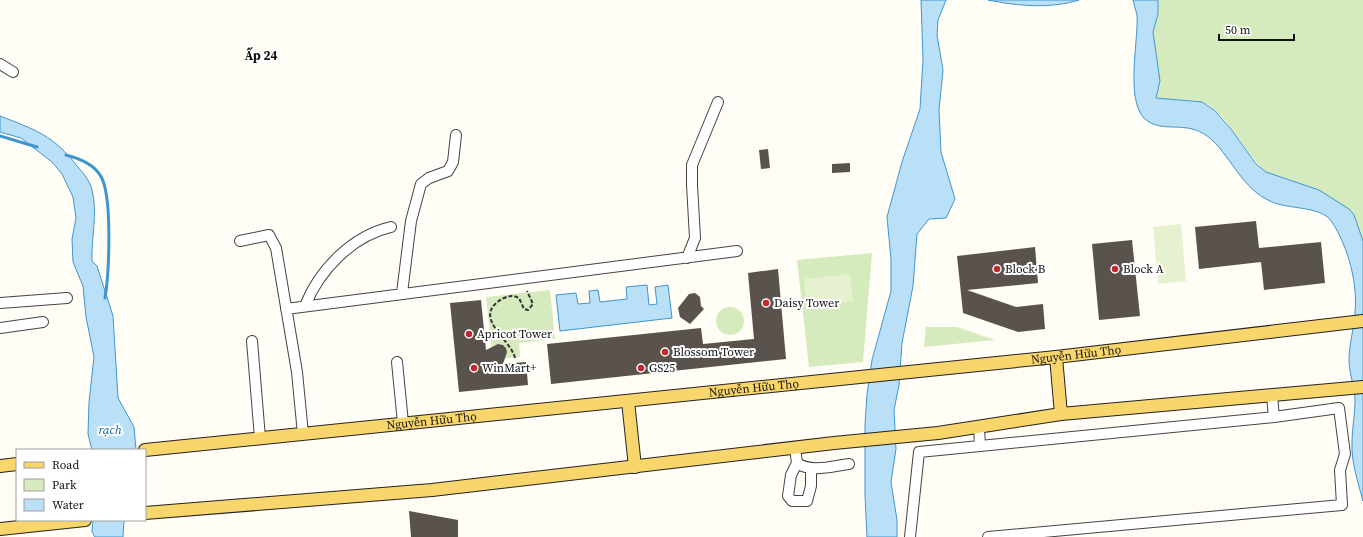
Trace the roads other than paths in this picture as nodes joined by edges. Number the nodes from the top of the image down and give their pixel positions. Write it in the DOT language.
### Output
graph roads {
  1 [pos="0,64"];
  2 [pos="13,72"];
  3 [pos="718,102"];
  4 [pos="456,135"];
  5 [pos="391,227"];
  6 [pos="240,241"];
  7 [pos="737,251"];
  8 [pos="687,258"];
  9 [pos="402,293"];
  10 [pos="67,298"];
  11 [pos="0,303"];
  12 [pos="305,306"];
  13 [pos="286,309"];
  14 [pos="1363,321"];
  15 [pos="43,322"];
  16 [pos="0,328"];
  17 [pos="252,341"];
  18 [pos="1056,357"];
  19 [pos="397,362"];
  20 [pos="1363,387"];
  21 [pos="1272,396"];
  22 [pos="628,401"];
  23 [pos="1061,414"];
  24 [pos="1274,417"];
  25 [pos="403,423"];
  26 [pos="979,428"];
  27 [pos="303,434"];
  28 [pos="260,438"];
  29 [pos="980,446"];
  30 [pos="795,448"];
  31 [pos="151,450"];
  32 [pos="797,463"];
  33 [pos="16,464"];
  34 [pos="849,464"];
  35 [pos="0,466"];
  36 [pos="635,467"];
  37 [pos="812,468"];
  38 [pos="146,513"];
  39 [pos="76,521"];
  40 [pos="0,529"];
  41 [pos="910,537"];
  42 [pos="988,537"];
  1 -- 2 [label="street"];
  3 -- 8 [label="street"];
  4 -- 9 [label="street"];
  5 -- 12 [label="street"];
  6 -- 13 [label="street"];
  7 -- 8 [label="street"];
  8 -- 9 [label="street"];
  9 -- 12 [label="street"];
  10 -- 11 [label="street"];
  12 -- 13 [label="street"];
  13 -- 27 [label="street"];
  14 -- 18 [label="main road, Nguyễn Hữu Thọ"];
  15 -- 16 [label="street"];
  17 -- 28 [label="street"];
  18 -- 22 [label="main road, Nguyễn Hữu Thọ"];
  18 -- 23 [label="main road"];
  19 -- 25 [label="street"];
  20 -- 21 [label="main road"];
  21 -- 23 [label="main road"];
  21 -- 24 [label="street"];
  22 -- 25 [label="main road, Nguyễn Hữu Thọ"];
  22 -- 36 [label="main road"];
  23 -- 26 [label="main road"];
  24 -- 29 [label="street"];
  24 -- 42 [label="street"];
  25 -- 27 [label="main road, Nguyễn Hữu Thọ"];
  26 -- 29 [label="street"];
  26 -- 30 [label="main road"];
  27 -- 28 [label="main road, Nguyễn Hữu Thọ"];
  28 -- 31 [label="main road, Nguyễn Hữu Thọ"];
  29 -- 41 [label="street"];
  30 -- 32 [label="street"];
  30 -- 36 [label="main road"];
  32 -- 37 [label="street"];
  32 -- 37 [label="street"];
  33 -- 35 [label="main road"];
  34 -- 37 [label="street"];
  36 -- 38 [label="main road"];
  39 -- 40 [label="main road"];
}
